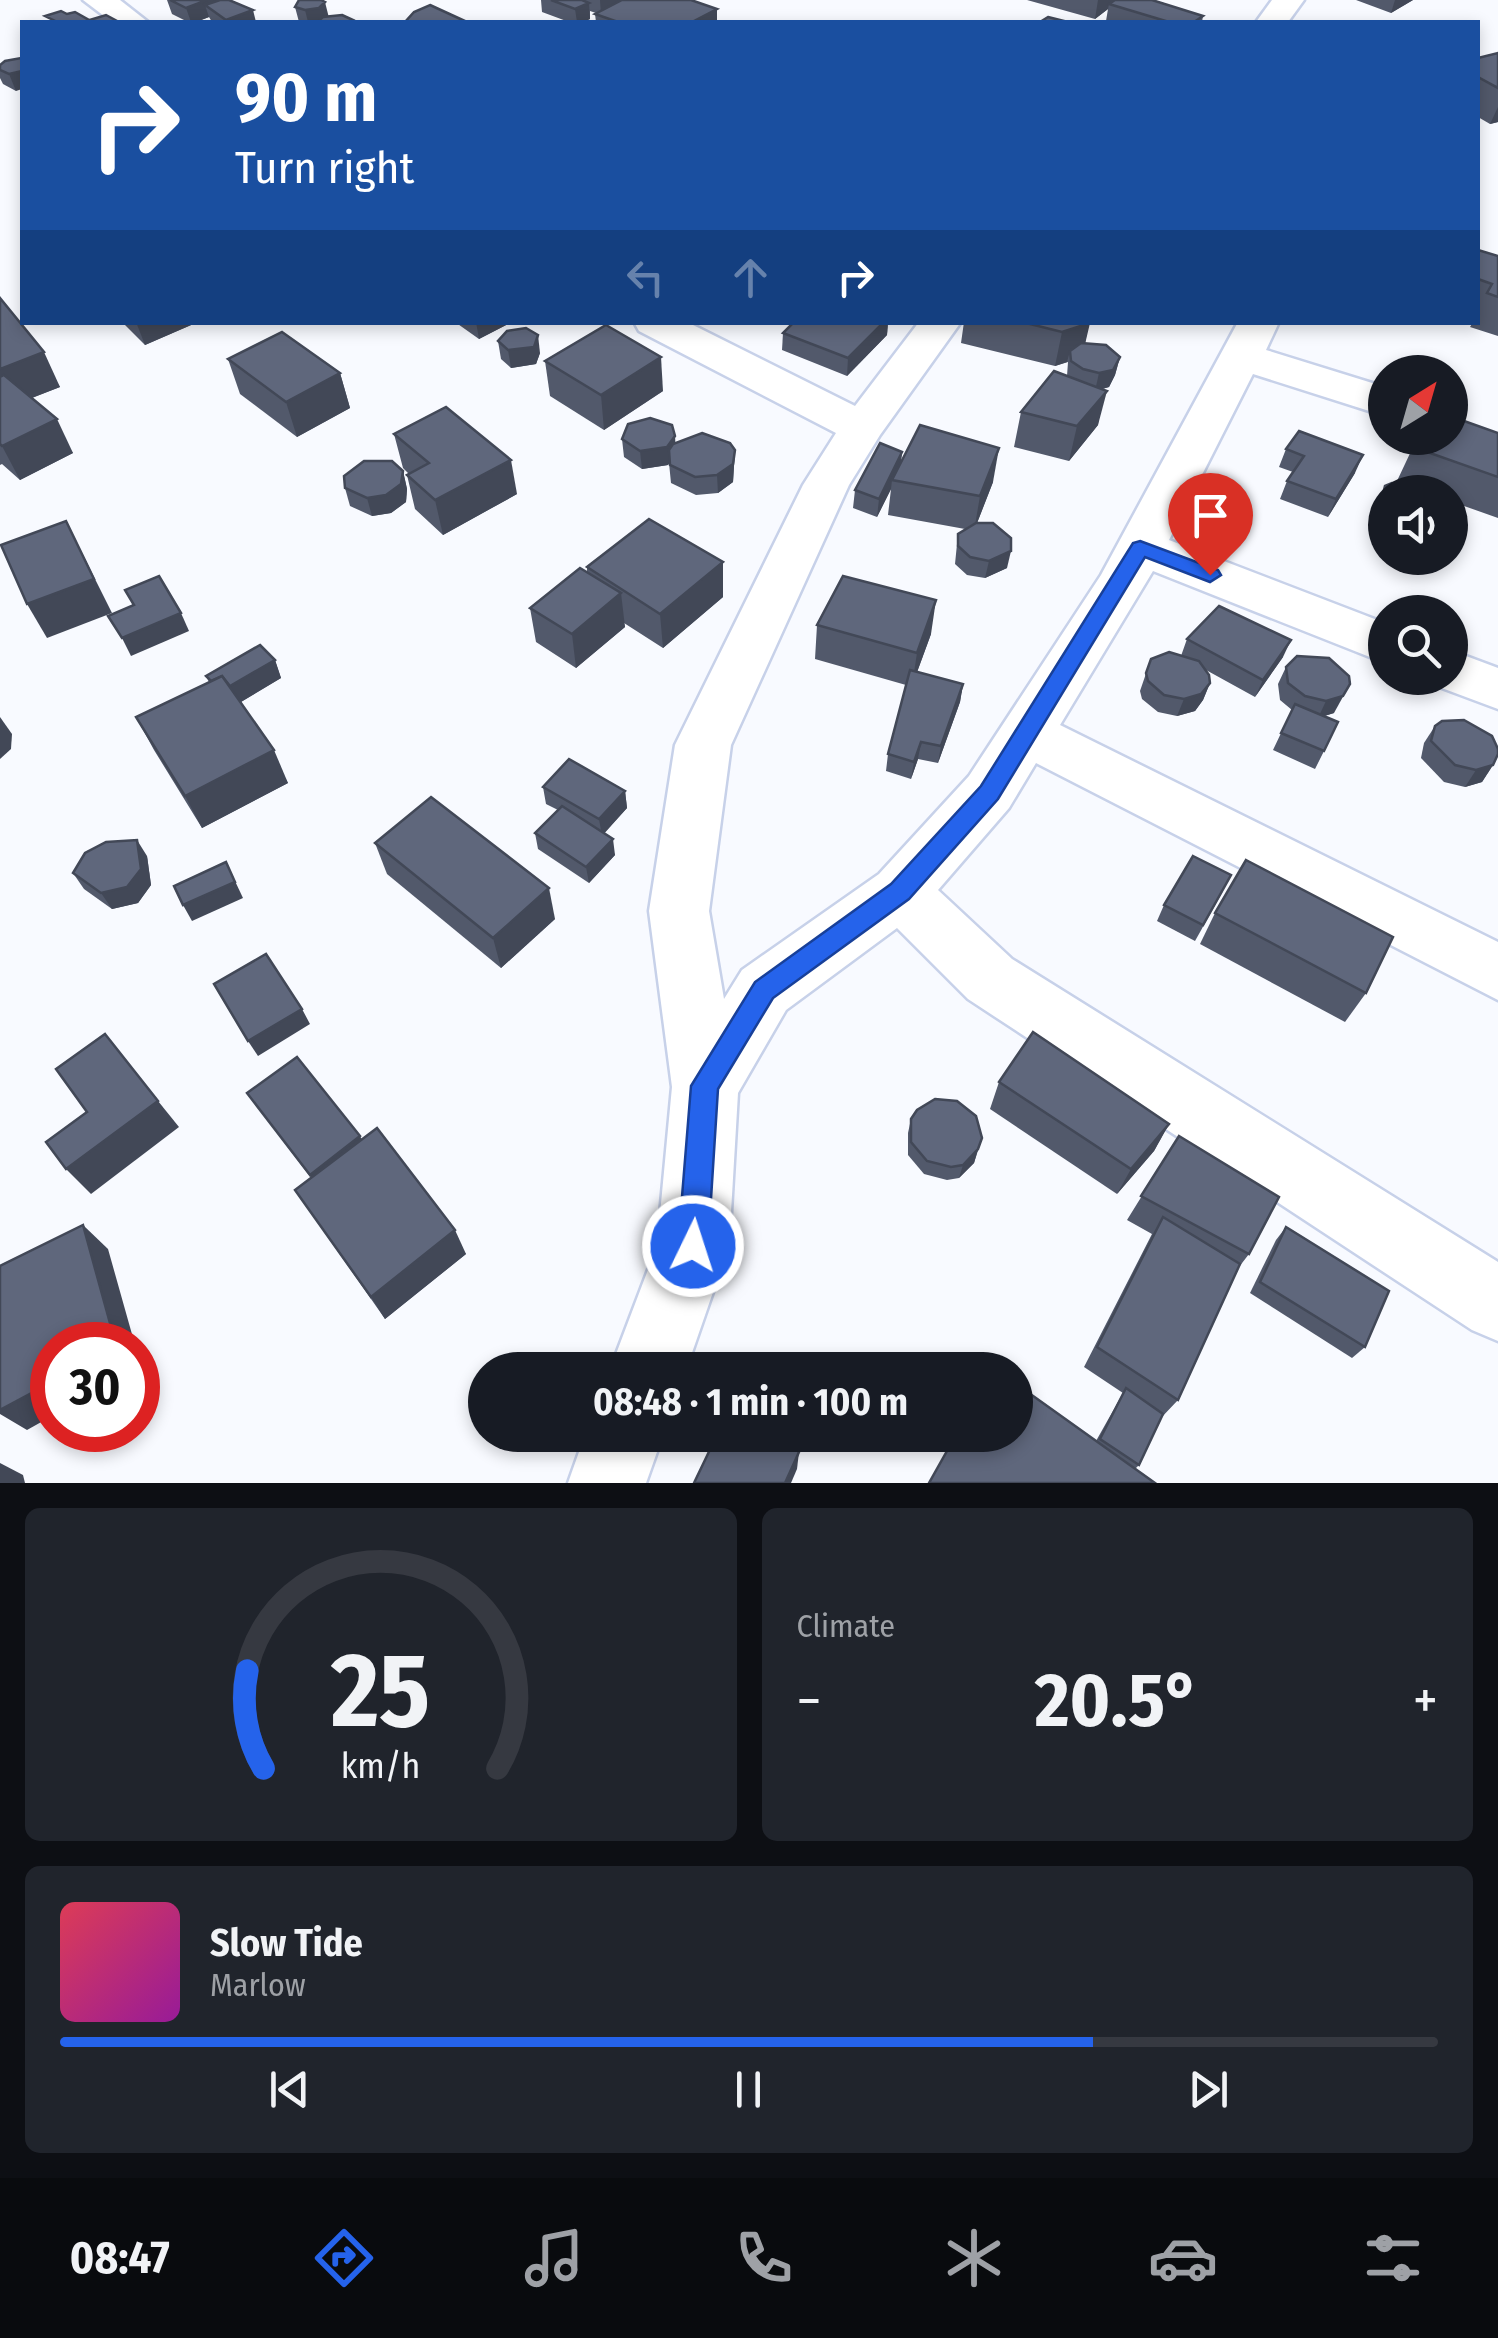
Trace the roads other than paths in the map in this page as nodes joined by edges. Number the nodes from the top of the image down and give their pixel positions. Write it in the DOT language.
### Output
graph roads {
  1 [pos="99,0"];
  2 [pos="129,20"];
  3 [pos="660,325"];
  4 [pos="939,325"];
  5 [pos="1251,339"];
  6 [pos="1368,394"];
  7 [pos="862,428"];
  8 [pos="1140,548"];
  9 [pos="1368,637"];
  10 [pos="1468,677"];
  11 [pos="1498,689"];
  12 [pos="1026,733"];
  13 [pos="900,892"];
  14 [pos="1498,972"];
  15 [pos="705,1086"];
  16 [pos="1498,1304"];
  17 [pos="655,1352"];
  18 [pos="618,1452"];
  19 [pos="607,1483"];
  1 -- 2 [label="street"];
  3 -- 7 [label="street"];
  4 -- 7 [label="street"];
  5 -- 6 [label="street"];
  5 -- 8 [label="street"];
  7 -- 15 [label="street"];
  8 -- 9 [label="street"];
  8 -- 12 [label="street"];
  10 -- 11 [label="street"];
  12 -- 13 [label="street"];
  12 -- 14 [label="street"];
  13 -- 15 [label="street"];
  13 -- 16 [label="street"];
  15 -- 17 [label="street"];
  18 -- 19 [label="street"];
}
